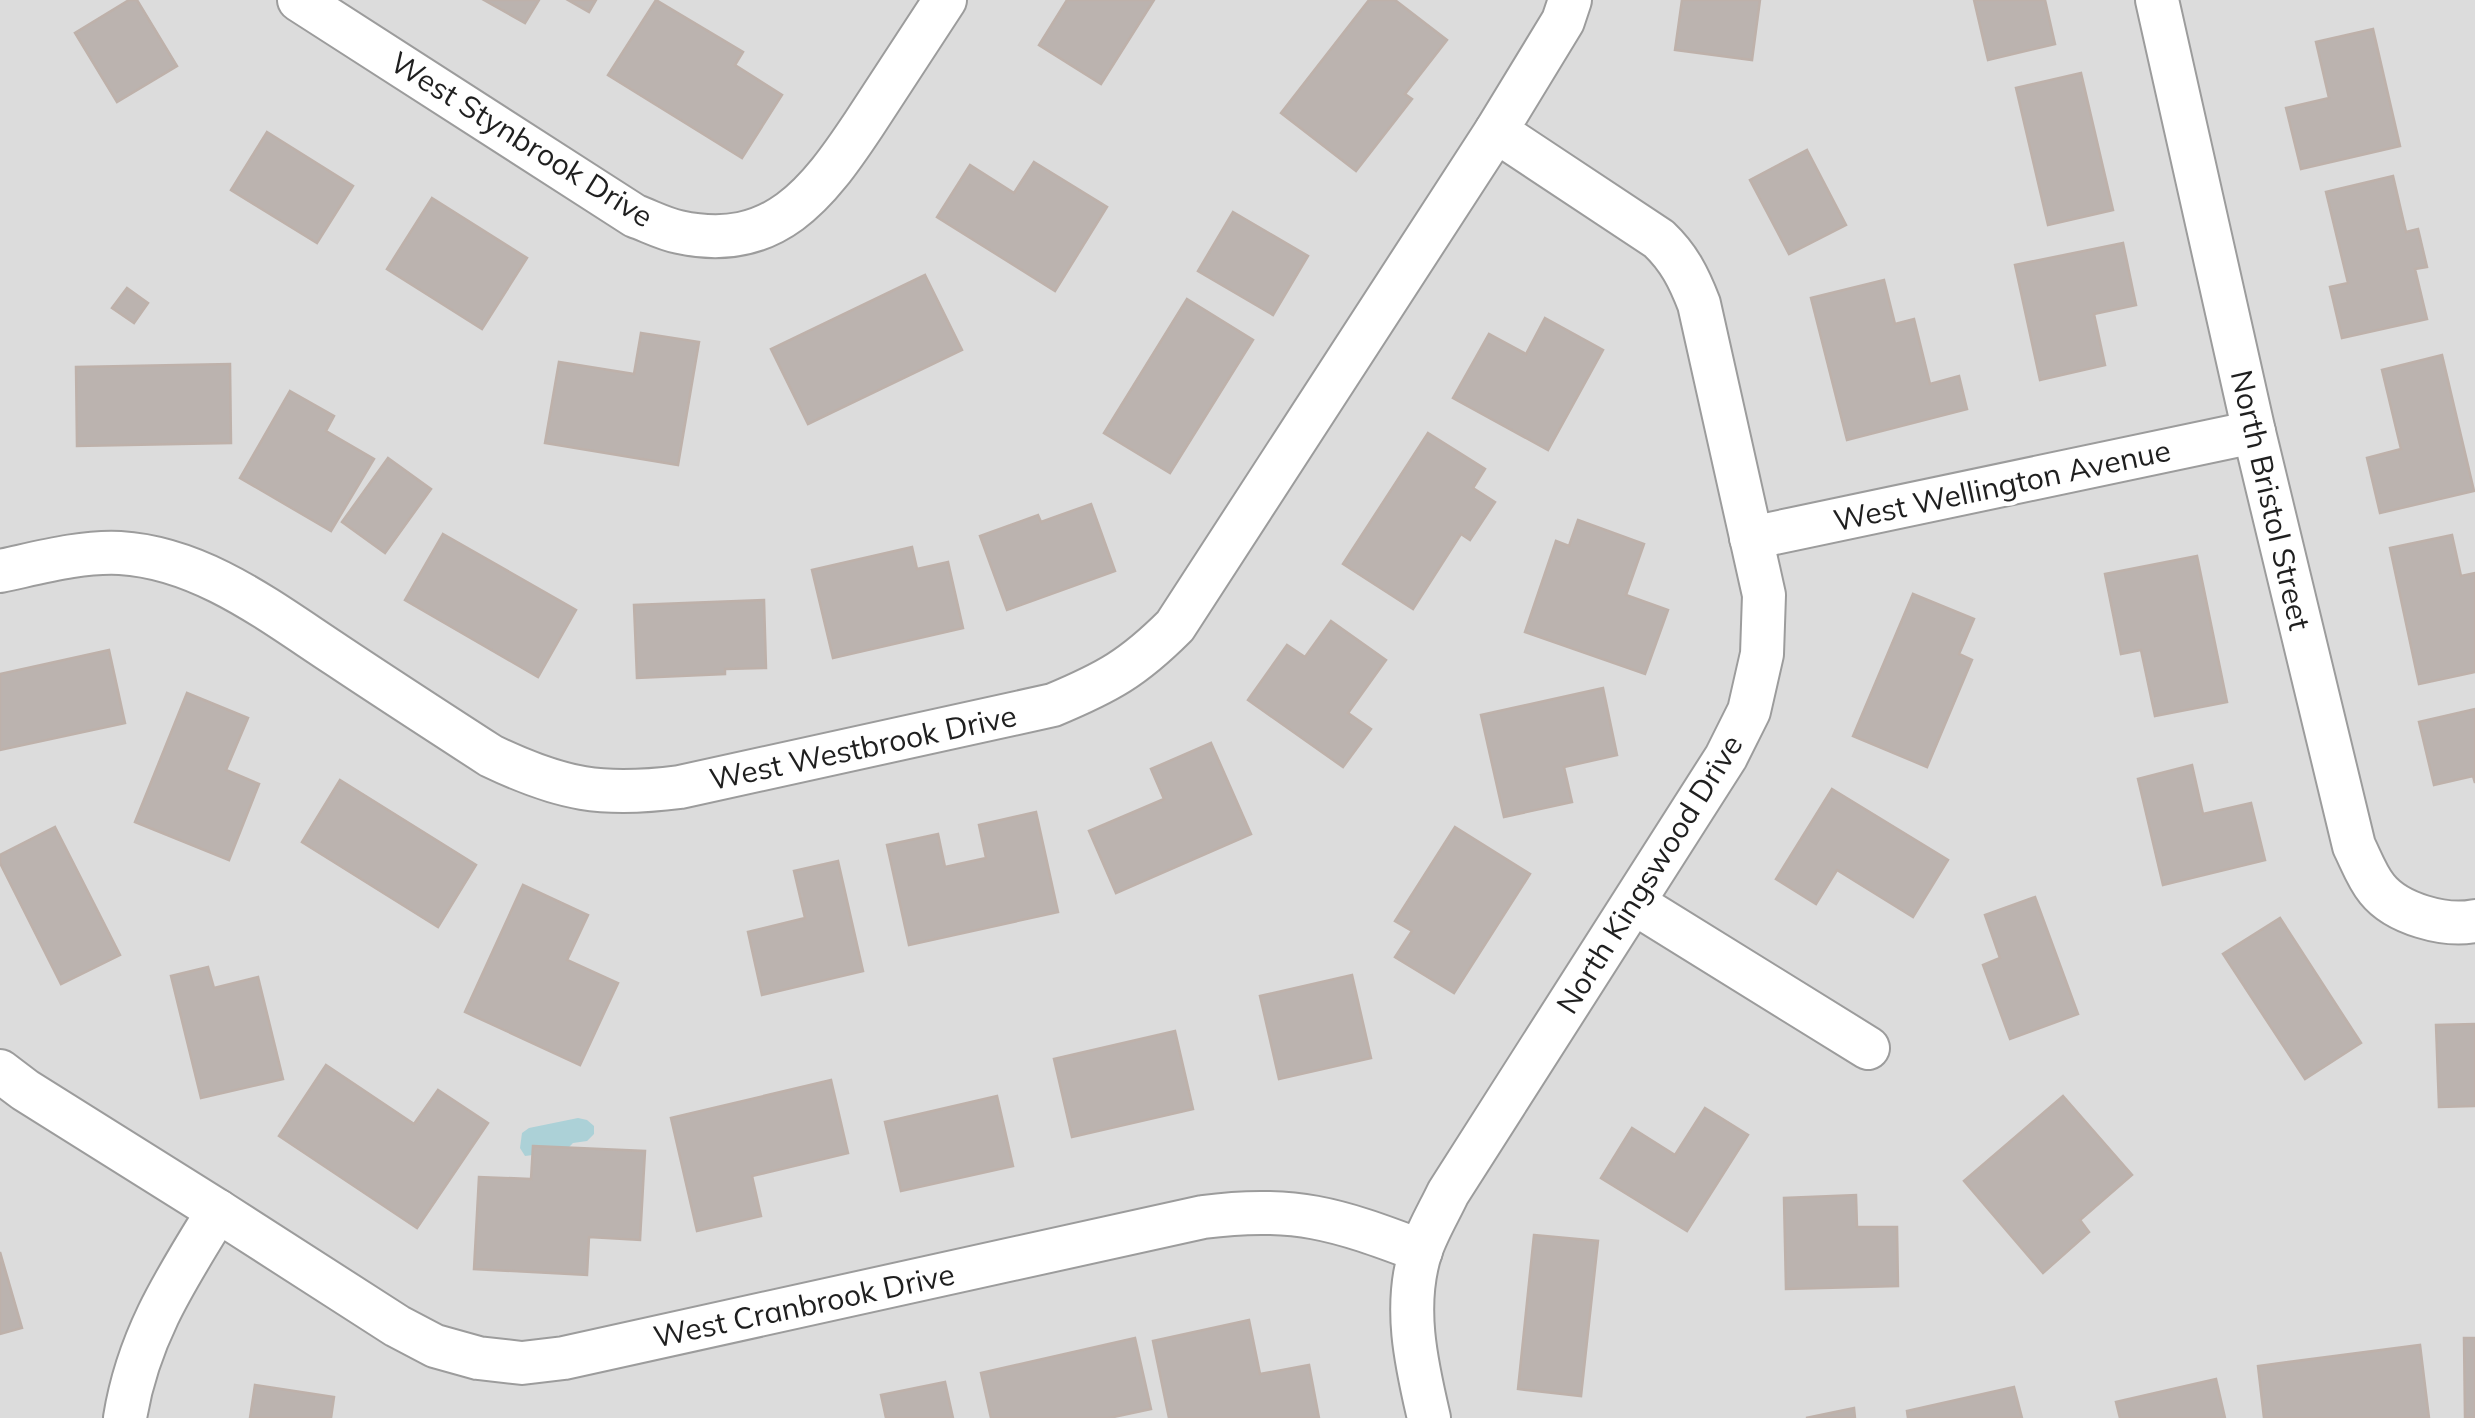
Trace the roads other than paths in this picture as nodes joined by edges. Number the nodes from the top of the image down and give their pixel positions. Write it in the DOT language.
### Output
graph roads {
  1 [pos="299,0"];
  2 [pos="944,0"];
  3 [pos="1570,0"];
  4 [pos="2157,0"];
  5 [pos="1496,130"];
  6 [pos="2254,432"];
  7 [pos="1751,538"];
  8 [pos="0,571"];
  9 [pos="1634,902"];
  10 [pos="2475,921"];
  11 [pos="1868,1048"];
  12 [pos="0,1071"];
  13 [pos="218,1211"];
  14 [pos="1421,1251"];
  15 [pos="125,1418"];
  16 [pos="1429,1418"];
  1 -- 2 [label="street, West Stynbrook Drive"];
  3 -- 5 [label="street"];
  4 -- 6 [label="street, North Bristol Street"];
  5 -- 7 [label="street, North Kingswood Drive"];
  5 -- 8 [label="street, West Westbrook Drive"];
  6 -- 7 [label="street, West Wellington Avenue"];
  6 -- 10 [label="street, North Bristol Street"];
  7 -- 9 [label="street, North Kingswood Drive"];
  9 -- 11 [label="street"];
  9 -- 14 [label="street, North Kingswood Drive"];
  12 -- 13 [label="street, West Cranbrook Drive"];
  13 -- 14 [label="street, West Cranbrook Drive"];
  13 -- 15 [label="street"];
  14 -- 16 [label="street, North Kingswood Drive"];
}
